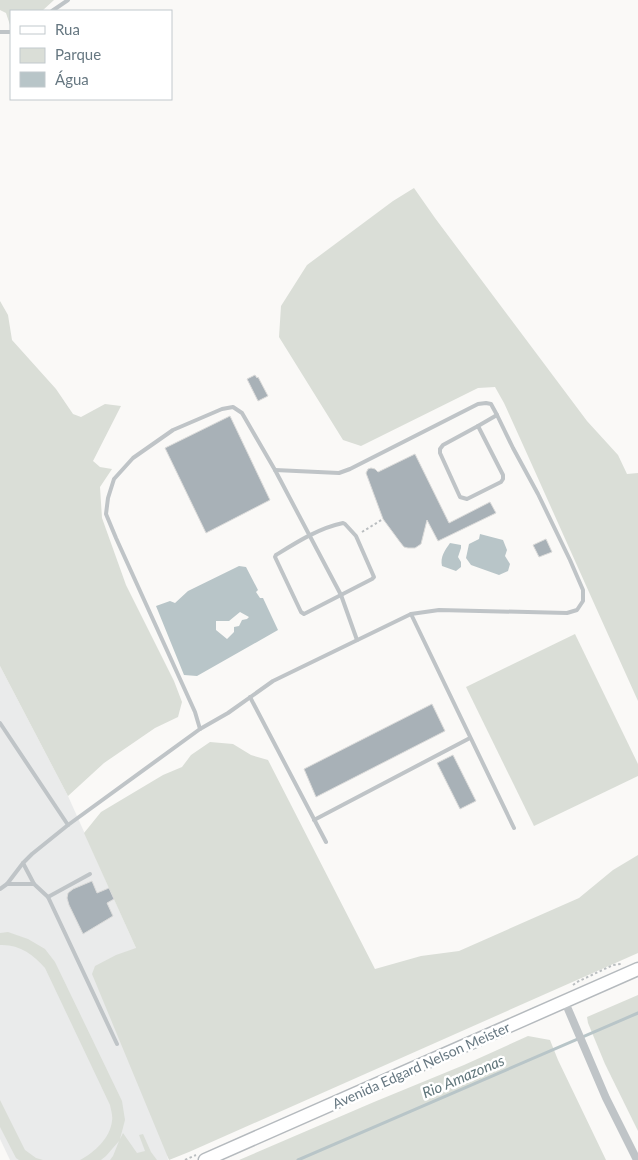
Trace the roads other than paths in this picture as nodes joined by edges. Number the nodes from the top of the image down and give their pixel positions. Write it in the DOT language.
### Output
graph roads {
  1 [pos="68,0"];
  2 [pos="53,10"];
  3 [pos="497,415"];
  4 [pos="478,426"];
  5 [pos="275,470"];
  6 [pos="310,536"];
  7 [pos="341,595"];
  8 [pos="411,614"];
  9 [pos="357,640"];
  10 [pos="250,696"];
  11 [pos="0,723"];
  12 [pos="200,729"];
  13 [pos="470,738"];
  14 [pos="314,820"];
  15 [pos="68,825"];
  16 [pos="514,828"];
  17 [pos="326,842"];
  18 [pos="23,863"];
  19 [pos="90,874"];
  20 [pos="7,884"];
  21 [pos="34,884"];
  22 [pos="0,889"];
  23 [pos="48,897"];
  24 [pos="638,969"];
  25 [pos="638,977"];
  26 [pos="568,1008"];
  27 [pos="118,1044"];
  28 [pos="204,1160"];
  29 [pos="224,1160"];
  30 [pos="637,1160"];
  1 -- 2 [label="lane"];
  3 -- 4 [label="lane"];
  3 -- 5 [label="lane"];
  3 -- 8 [label="lane"];
  4 -- 4 [label="lane"];
  5 -- 6 [label="lane"];
  5 -- 12 [label="lane"];
  6 -- 7 [label="lane"];
  6 -- 7 [label="lane"];
  6 -- 7 [label="lane"];
  7 -- 9 [label="lane"];
  8 -- 9 [label="lane"];
  8 -- 13 [label="lane"];
  9 -- 10 [label="lane"];
  10 -- 12 [label="lane"];
  10 -- 14 [label="lane"];
  11 -- 15 [label="lane"];
  12 -- 15 [label="lane"];
  13 -- 14 [label="lane"];
  13 -- 16 [label="lane"];
  14 -- 17 [label="lane"];
  15 -- 18 [label="lane"];
  18 -- 20 [label="lane"];
  18 -- 21 [label="lane"];
  19 -- 23 [label="lane"];
  20 -- 21 [label="lane"];
  20 -- 22 [label="lane"];
  21 -- 23 [label="lane"];
  23 -- 27 [label="lane"];
  24 -- 28 [label="main road, Avenida Edgard Nelson Meister"];
  25 -- 26 [label="main road, Avenida Edgard Nelson Meister"];
  26 -- 29 [label="main road, Avenida Edgard Nelson Meister"];
  26 -- 30 [label="street"];
}
